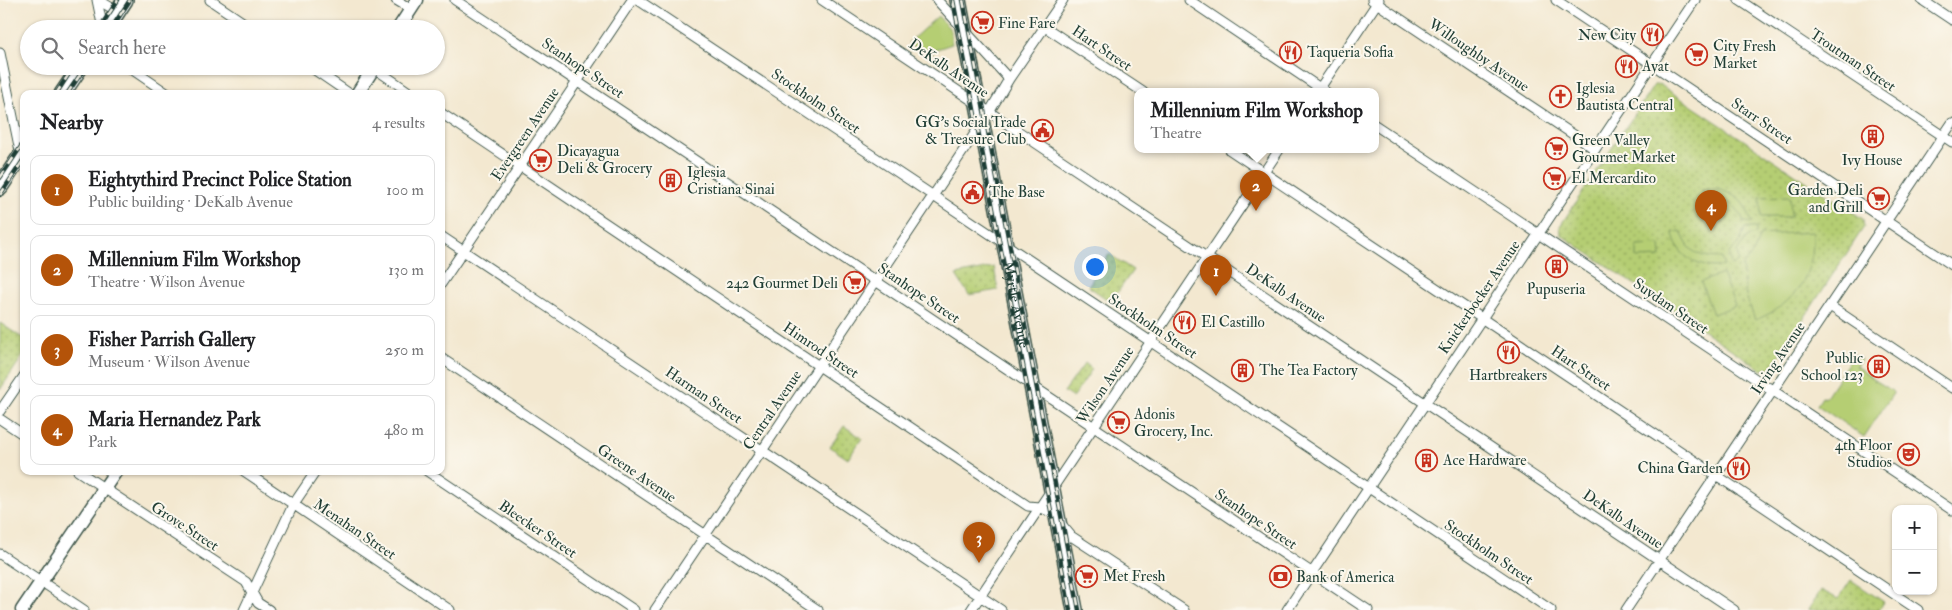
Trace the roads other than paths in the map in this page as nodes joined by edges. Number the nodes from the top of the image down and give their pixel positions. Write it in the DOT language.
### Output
graph roads {
  1 [pos="97,0"];
  2 [pos="210,0"];
  3 [pos="396,0"];
  4 [pos="455,0"];
  5 [pos="632,0"];
  6 [pos="638,0"];
  7 [pos="822,0"];
  8 [pos="937,0"];
  9 [pos="958,0"];
  10 [pos="1063,0"];
  11 [pos="1189,0"];
  12 [pos="1556,0"];
  13 [pos="1694,0"];
  14 [pos="1739,0"];
  15 [pos="1922,0"];
  16 [pos="1376,1"];
  17 [pos="414,5"];
  18 [pos="121,6"];
  19 [pos="102,20"];
  20 [pos="111,20"];
  21 [pos="240,20"];
  22 [pos="404,20"];
  23 [pos="1952,20"];
  24 [pos="1045,27"];
  25 [pos="964,30"];
  26 [pos="0,53"];
  27 [pos="1652,64"];
  28 [pos="75,75"];
  29 [pos="140,75"];
  30 [pos="322,75"];
  31 [pos="369,75"];
  32 [pos="385,75"];
  33 [pos="1009,79"];
  34 [pos="577,81"];
  35 [pos="1137,88"];
  36 [pos="1317,88"];
  37 [pos="1323,88"];
  38 [pos="65,90"];
  39 [pos="162,90"];
  40 [pos="344,90"];
  41 [pos="360,90"];
  42 [pos="406,90"];
  43 [pos="983,113"];
  44 [pos="445,116"];
  45 [pos="13,120"];
  46 [pos="1952,122"];
  47 [pos="20,123"];
  48 [pos="1379,128"];
  49 [pos="1943,136"];
  50 [pos="1952,142"];
  51 [pos="20,146"];
  52 [pos="1596,149"];
  53 [pos="1235,153"];
  54 [pos="1277,153"];
  55 [pos="20,157"];
  56 [pos="520,166"];
  57 [pos="1264,172"];
  58 [pos="0,187"];
  59 [pos="932,195"];
  60 [pos="1887,221"];
  61 [pos="1539,234"];
  62 [pos="445,238"];
  63 [pos="1005,244"];
  64 [pos="464,250"];
  65 [pos="1207,257"];
  66 [pos="1952,265"];
  67 [pos="445,278"];
  68 [pos="875,280"];
  69 [pos="1830,306"];
  70 [pos="1482,318"];
  71 [pos="1151,342"];
  72 [pos="445,361"];
  73 [pos="818,365"];
  74 [pos="20,382"];
  75 [pos="1031,384"];
  76 [pos="1952,388"];
  77 [pos="1772,390"];
  78 [pos="1425,403"];
  79 [pos="0,411"];
  80 [pos="0,418"];
  81 [pos="1093,426"];
  82 [pos="20,432"];
  83 [pos="762,450"];
  84 [pos="84,475"];
  85 [pos="113,475"];
  86 [pos="250,475"];
  87 [pos="313,475"];
  88 [pos="433,475"];
  89 [pos="1716,475"];
  90 [pos="1368,488"];
  91 [pos="104,489"];
  92 [pos="1051,489"];
  93 [pos="293,505"];
  94 [pos="1039,507"];
  95 [pos="1952,510"];
  96 [pos="1057,521"];
  97 [pos="705,535"];
  98 [pos="0,554"];
  99 [pos="1660,560"];
  100 [pos="1312,572"];
  101 [pos="41,581"];
  102 [pos="252,592"];
  103 [pos="980,596"];
  104 [pos="22,610"];
  105 [pos="84,610"];
  106 [pos="244,610"];
  107 [pos="269,610"];
  108 [pos="450,610"];
  109 [pos="634,610"];
  110 [pos="655,610"];
  111 [pos="818,610"];
  112 [pos="971,610"];
  113 [pos="1001,610"];
  114 [pos="1075,610"];
  115 [pos="1184,610"];
  116 [pos="1287,610"];
  117 [pos="1368,610"];
  118 [pos="1551,610"];
  119 [pos="1626,610"];
  120 [pos="1734,610"];
  121 [pos="1918,610"];
  1 -- 18 [label="street"];
  1 -- 19 [label="street"];
  2 -- 21 [label="street"];
  3 -- 17 [label="street"];
  4 -- 34 [label="street, Stanhope Street"];
  5 -- 34 [label="street, Evergreen Avenue"];
  6 -- 59 [label="street, Stockholm Street"];
  7 -- 43 [label="street, DeKalb Avenue"];
  8 -- 25 [label="street"];
  9 -- 25 [label="main road, Myrtle Avenue"];
  10 -- 24 [label="street, Central Avenue"];
  11 -- 36 [label="street"];
  12 -- 27 [label="street, Starr Street"];
  13 -- 27 [label="street, Knickerbocker Avenue"];
  14 -- 49 [label="street, Troutman Street"];
  15 -- 23 [label="street"];
  16 -- 37 [label="street"];
  16 -- 52 [label="street, Willoughby Avenue"];
  17 -- 22 [label="main road"];
  18 -- 20 [label="main road"];
  24 -- 33 [label="street, Central Avenue"];
  24 -- 35 [label="street, Hart Street"];
  25 -- 33 [label="street"];
  25 -- 43 [label="main road, Myrtle Avenue"];
  26 -- 45 [label="street"];
  27 -- 52 [label="street, Knickerbocker Avenue"];
  27 -- 60 [label="street, Starr Street"];
  28 -- 38 [label="main road"];
  29 -- 39 [label="street"];
  30 -- 40 [label="street"];
  31 -- 41 [label="main road"];
  32 -- 42 [label="street"];
  33 -- 43 [label="street, Central Avenue"];
  34 -- 56 [label="street, Evergreen Avenue"];
  34 -- 68 [label="street, Stanhope Street"];
  43 -- 59 [label="street, Central Avenue"];
  43 -- 63 [label="main road, Myrtle Avenue"];
  43 -- 65 [label="street, DeKalb Avenue"];
  44 -- 56 [label="street, Himrod Street"];
  45 -- 47 [label="street"];
  45 -- 51 [label="street"];
  46 -- 49 [label="street, Irving Avenue"];
  48 -- 61 [label="street, Suydam Street"];
  49 -- 50 [label="street, Troutman Street"];
  49 -- 60 [label="street, Irving Avenue"];
  52 -- 61 [label="street, Knickerbocker Avenue"];
  53 -- 57 [label="street, Hart Street"];
  54 -- 57 [label="street, Wilson Avenue"];
  55 -- 58 [label="main road"];
  56 -- 64 [label="street, Evergreen Avenue"];
  56 -- 73 [label="street, Himrod Street"];
  57 -- 65 [label="street, Wilson Avenue"];
  57 -- 70 [label="street, Hart Street"];
  59 -- 63 [label="street, Stockholm Street"];
  59 -- 68 [label="street, Central Avenue"];
  60 -- 66 [label="street, Starr Street"];
  60 -- 69 [label="street, Irving Avenue"];
  61 -- 70 [label="street, Knickerbocker Avenue"];
  61 -- 77 [label="street, Suydam Street"];
  62 -- 64 [label="street, Harman Street"];
  63 -- 71 [label="street, Stockholm Street"];
  63 -- 75 [label="main road, Myrtle Avenue"];
  64 -- 67 [label="street, Evergreen Avenue"];
  64 -- 83 [label="street, Harman Street"];
  65 -- 71 [label="street, Wilson Avenue"];
  65 -- 78 [label="street, DeKalb Avenue"];
  68 -- 73 [label="street, Central Avenue"];
  68 -- 75 [label="street, Stanhope Street"];
  69 -- 76 [label="street"];
  69 -- 77 [label="street, Irving Avenue"];
  70 -- 78 [label="street, Knickerbocker Avenue"];
  70 -- 89 [label="street, Hart Street"];
  71 -- 81 [label="street, Wilson Avenue"];
  71 -- 90 [label="street, Stockholm Street"];
  72 -- 97 [label="street, Greene Avenue"];
  73 -- 83 [label="street, Central Avenue"];
  73 -- 94 [label="street, Himrod Street"];
  74 -- 79 [label="street"];
  75 -- 81 [label="street, Stanhope Street"];
  75 -- 92 [label="main road, Myrtle Avenue"];
  77 -- 89 [label="street, Irving Avenue"];
  77 -- 95 [label="street, Suydam Street"];
  78 -- 90 [label="street, Knickerbocker Avenue"];
  78 -- 99 [label="street, DeKalb Avenue"];
  80 -- 82 [label="street"];
  81 -- 92 [label="street, Wilson Avenue"];
  81 -- 100 [label="street, Stanhope Street"];
  83 -- 97 [label="street, Central Avenue"];
  83 -- 103 [label="street, Harman Street"];
  84 -- 91 [label="street, Grove Street"];
  85 -- 91 [label="main road"];
  86 -- 93 [label="street, Menahan Street"];
  87 -- 93 [label="street"];
  88 -- 109 [label="street, Bleecker Street"];
  89 -- 99 [label="street, Irving Avenue"];
  89 -- 121 [label="street, Hart Street"];
  90 -- 100 [label="street, Knickerbocker Avenue"];
  90 -- 118 [label="street, Stockholm Street"];
  91 -- 101 [label="main road"];
  91 -- 102 [label="street, Grove Street"];
  92 -- 94 [label="street, Wilson Avenue"];
  92 -- 96 [label="main road, Myrtle Avenue"];
  93 -- 102 [label="street"];
  93 -- 108 [label="street, Menahan Street"];
  94 -- 96 [label="street, Himrod Street"];
  94 -- 103 [label="street, Wilson Avenue"];
  96 -- 114 [label="main road, Myrtle Avenue"];
  96 -- 115 [label="street, Himrod Street"];
  97 -- 110 [label="street, Central Avenue"];
  97 -- 111 [label="street, Greene Avenue"];
  98 -- 101 [label="street"];
  99 -- 119 [label="street, Irving Avenue"];
  99 -- 120 [label="street, DeKalb Avenue"];
  100 -- 116 [label="street, Knickerbocker Avenue"];
  100 -- 117 [label="street, Stanhope Street"];
  101 -- 104 [label="main road"];
  101 -- 105 [label="street"];
  102 -- 106 [label="street"];
  102 -- 107 [label="street, Grove Street"];
  103 -- 112 [label="street, Wilson Avenue"];
  103 -- 113 [label="street, Harman Street"];
}
